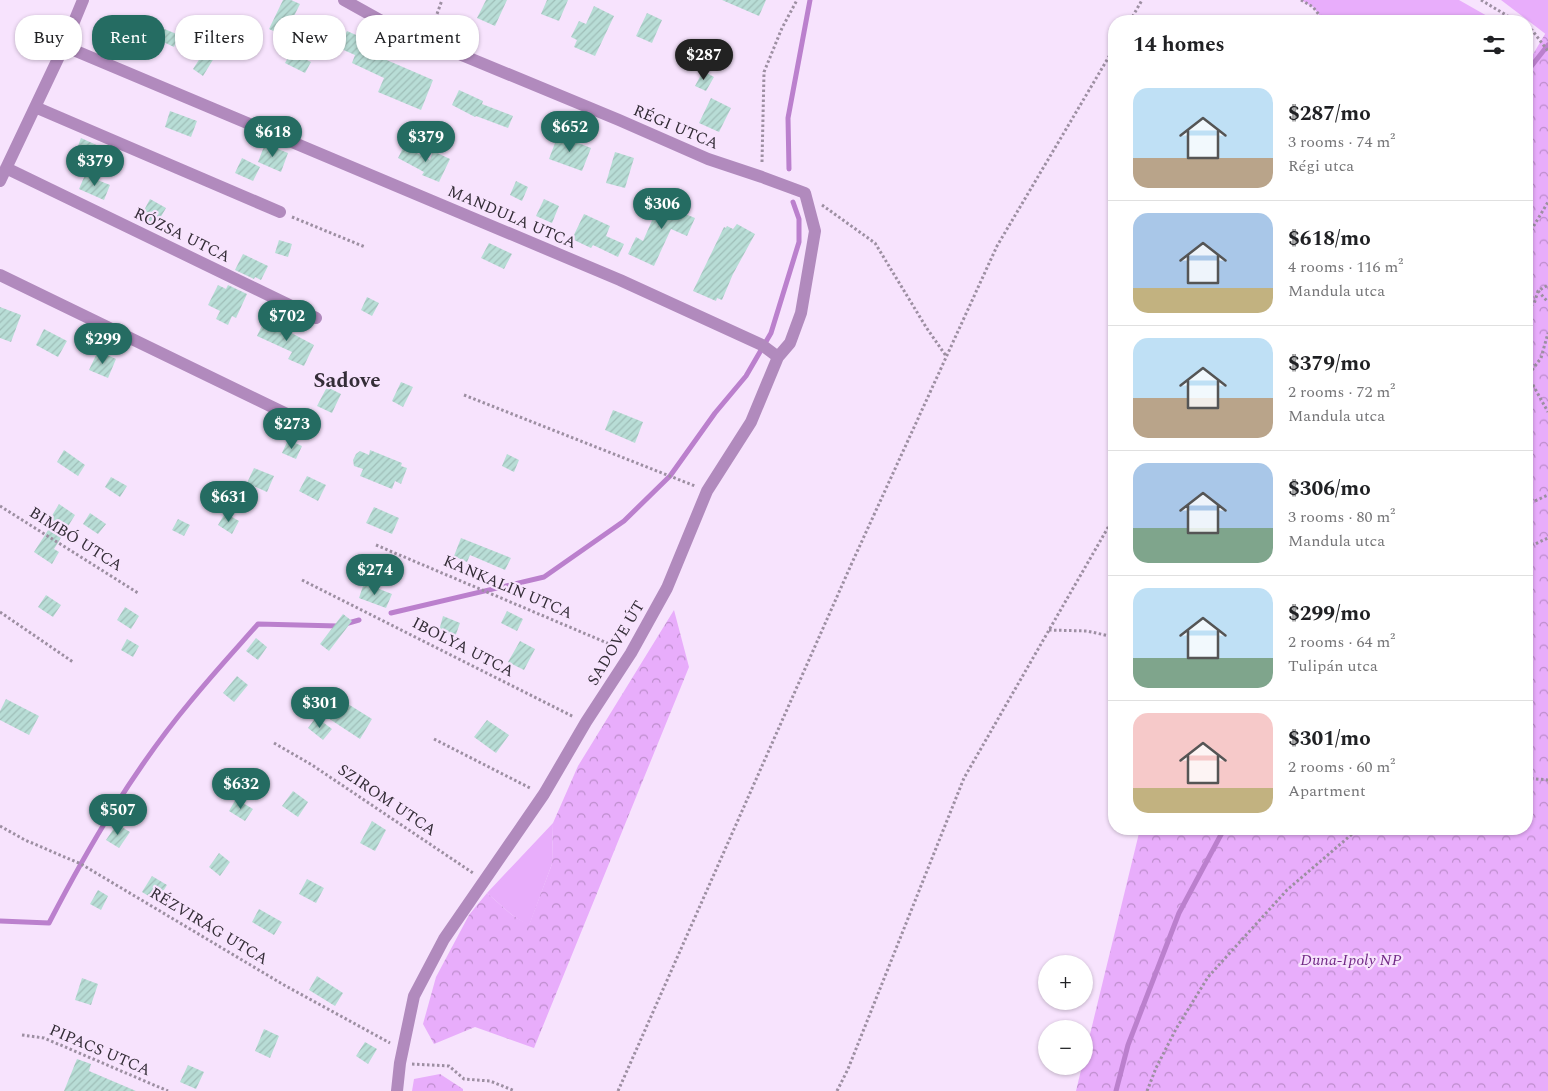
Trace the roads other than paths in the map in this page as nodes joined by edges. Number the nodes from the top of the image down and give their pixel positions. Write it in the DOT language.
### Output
graph roads {
  1 [pos="83,0"];
  2 [pos="344,0"];
  3 [pos="77,15"];
  4 [pos="82,54"];
  5 [pos="57,60"];
  6 [pos="35,107"];
  7 [pos="6,168"];
  8 [pos="0,181"];
  9 [pos="805,193"];
  10 [pos="280,212"];
  11 [pos="0,275"];
  12 [pos="316,318"];
  13 [pos="778,356"];
  14 [pos="299,420"];
  15 [pos="397,1091"];
  1 -- 3 [label="street"];
  2 -- 9 [label="street, RÉGI UTCA"];
  4 -- 13 [label="street, MANDULA UTCA"];
  5 -- 6 [label="street"];
  6 -- 7 [label="street"];
  6 -- 10 [label="street"];
  7 -- 8 [label="street"];
  7 -- 12 [label="street, RÓZSA UTCA"];
  9 -- 13 [label="street, SADOVE ÚT"];
  11 -- 14 [label="street"];
  13 -- 15 [label="street, SADOVE ÚT"];
}
